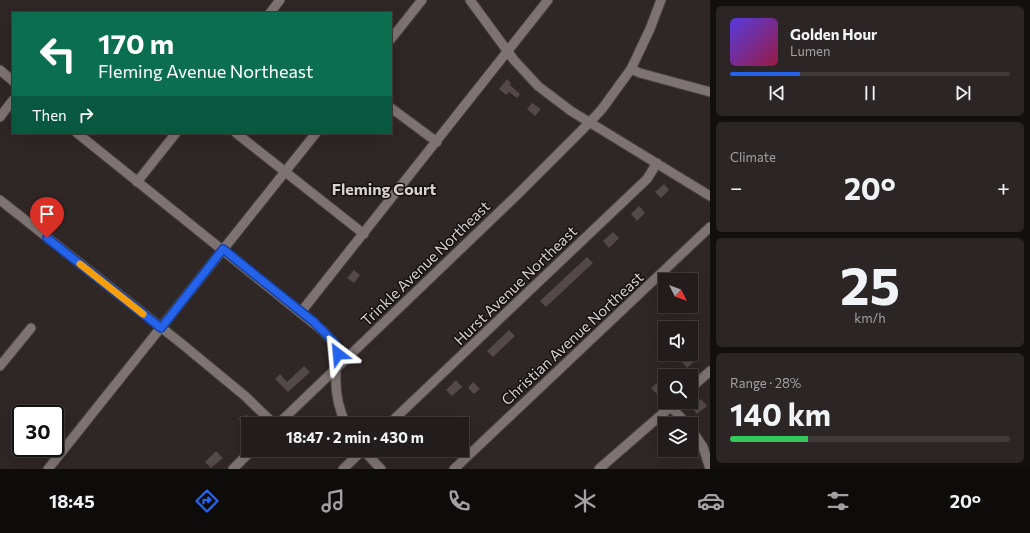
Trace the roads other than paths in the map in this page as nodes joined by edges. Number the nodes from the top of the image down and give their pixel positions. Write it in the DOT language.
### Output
graph roads {
  1 [pos="280,0"];
  2 [pos="422,0"];
  3 [pos="470,0"];
  4 [pos="548,0"];
  5 [pos="661,0"];
  6 [pos="272,12"];
  7 [pos="392,38"];
  8 [pos="508,52"];
  9 [pos="631,69"];
  10 [pos="0,70"];
  11 [pos="12,80"];
  12 [pos="710,92"];
  13 [pos="12,101"];
  14 [pos="392,109"];
  15 [pos="0,117"];
  16 [pos="590,122"];
  17 [pos="79,134"];
  18 [pos="175,134"];
  19 [pos="237,134"];
  20 [pos="315,134"];
  21 [pos="437,142"];
  22 [pos="657,163"];
  23 [pos="284,172"];
  24 [pos="137,182"];
  25 [pos="710,196"];
  26 [pos="0,200"];
  27 [pos="710,227"];
  28 [pos="364,234"];
  29 [pos="223,249"];
  30 [pos="301,312"];
  31 [pos="31,328"];
  32 [pos="161,328"];
  33 [pos="0,366"];
  34 [pos="336,368"];
  35 [pos="710,371"];
  36 [pos="698,382"];
  37 [pos="667,409"];
  38 [pos="266,417"];
  39 [pos="285,417"];
  40 [pos="342,417"];
  41 [pos="396,417"];
  42 [pos="698,440"];
  43 [pos="245,457"];
  44 [pos="356,457"];
  45 [pos="370,457"];
  46 [pos="48,469"];
  47 [pos="233,469"];
  48 [pos="343,469"];
  49 [pos="381,469"];
  50 [pos="454,469"];
  51 [pos="599,469"];
  52 [pos="710,469"];
  1 -- 6 [label="street"];
  2 -- 7 [label="street"];
  3 -- 8 [label="street"];
  4 -- 8 [label="street"];
  5 -- 9 [label="street, Trinkle Avenue Northeast"];
  8 -- 16 [label="street"];
  8 -- 21 [label="street"];
  9 -- 12 [label="street"];
  9 -- 16 [label="street, Trinkle Avenue Northeast"];
  10 -- 11 [label="street"];
  13 -- 15 [label="street"];
  14 -- 21 [label="street"];
  16 -- 22 [label="street"];
  16 -- 34 [label="street, Trinkle Avenue Northeast"];
  17 -- 24 [label="street"];
  18 -- 24 [label="street"];
  19 -- 23 [label="street"];
  20 -- 23 [label="street"];
  21 -- 28 [label="street"];
  22 -- 25 [label="street"];
  22 -- 41 [label="street, Hurst Avenue Northeast"];
  23 -- 28 [label="street"];
  23 -- 29 [label="street"];
  24 -- 29 [label="street"];
  26 -- 32 [label="street"];
  27 -- 50 [label="street, Christian Avenue Northeast"];
  28 -- 30 [label="street"];
  29 -- 30 [label="street"];
  29 -- 32 [label="street"];
  30 -- 34 [label="street"];
  31 -- 33 [label="street"];
  32 -- 38 [label="street"];
  32 -- 46 [label="street"];
  34 -- 39 [label="street, Trinkle Avenue Northeast"];
  34 -- 40 [label="street"];
  35 -- 36 [label="street"];
  37 -- 51 [label="street"];
  42 -- 52 [label="street"];
  43 -- 47 [label="street"];
  44 -- 48 [label="street"];
  45 -- 49 [label="street"];
}
